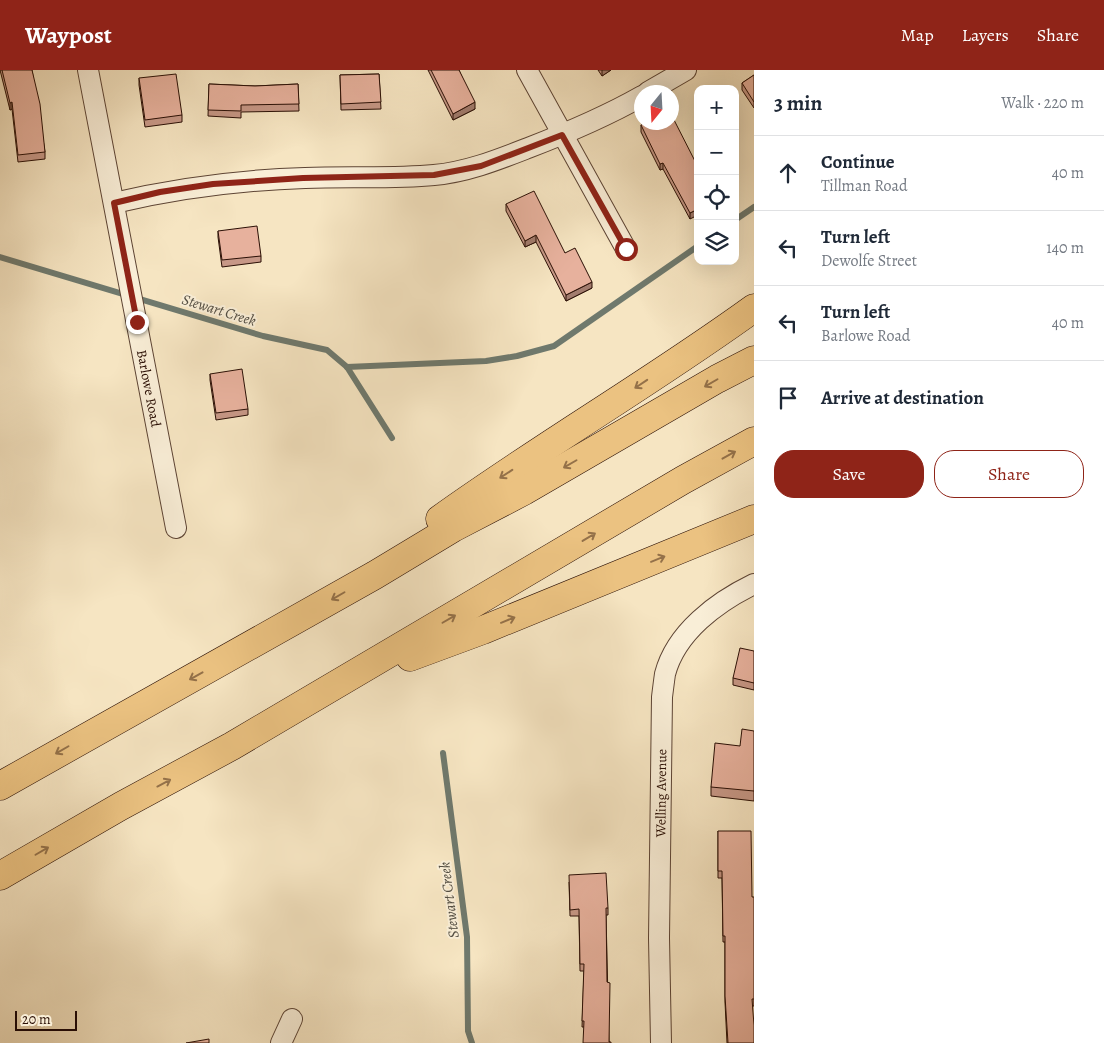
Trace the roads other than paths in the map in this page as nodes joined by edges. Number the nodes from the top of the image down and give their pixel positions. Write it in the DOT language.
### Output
graph roads {
  1 [pos="88,70"];
  2 [pos="527,70"];
  3 [pos="686,70"];
  4 [pos="660,85"];
  5 [pos="634,101"];
  6 [pos="562,135"];
  7 [pos="114,203"];
  8 [pos="626,249"];
  9 [pos="754,308"];
  10 [pos="754,360"];
  11 [pos="754,441"];
  12 [pos="754,520"];
  13 [pos="176,528"];
  14 [pos="375,575"];
  15 [pos="754,584"];
  16 [pos="316,696"];
  17 [pos="0,786"];
  18 [pos="0,876"];
  19 [pos="292,1020"];
  20 [pos="281,1043"];
  21 [pos="661,1043"];
  1 -- 7 [label="street, Barlowe Road"];
  2 -- 6 [label="street"];
  3 -- 4 [label="street"];
  5 -- 6 [label="street"];
  6 -- 7 [label="street"];
  6 -- 8 [label="street"];
  7 -- 13 [label="street, Barlowe Road"];
  9 -- 14 [label="highway, one-way"];
  10 -- 14 [label="highway, one-way"];
  16 -- 11 [label="highway, one-way"];
  16 -- 12 [label="highway, one-way"];
  14 -- 17 [label="highway, one-way"];
  15 -- 21 [label="street, Welling Avenue"];
  18 -- 16 [label="highway, one-way"];
  19 -- 20 [label="street"];
}
